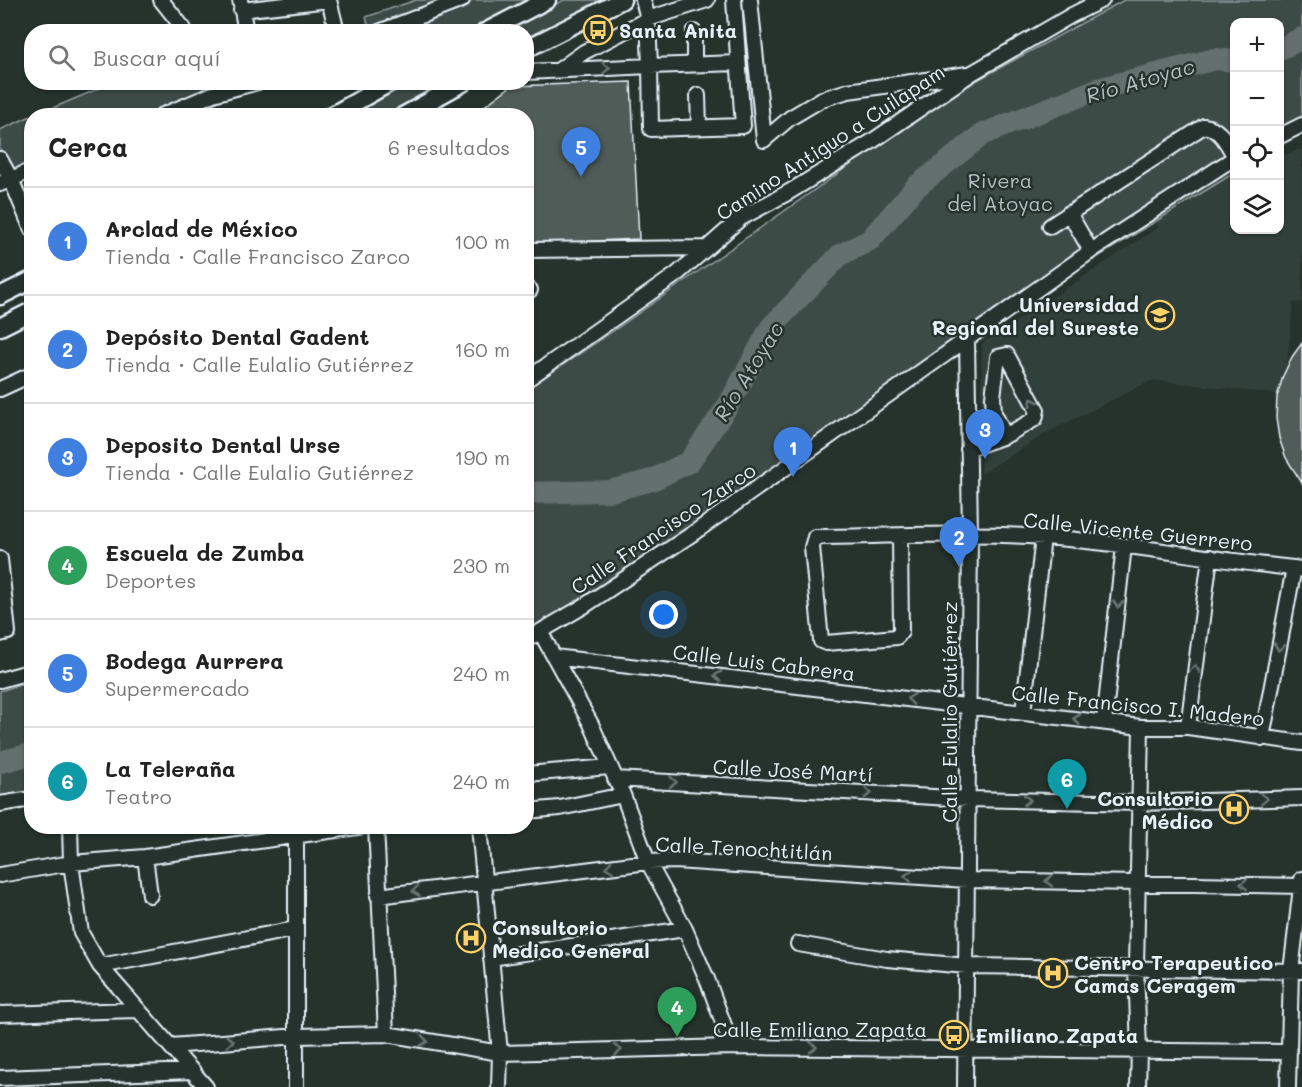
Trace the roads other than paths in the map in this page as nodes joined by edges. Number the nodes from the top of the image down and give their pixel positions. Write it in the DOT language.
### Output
graph roads {
  1 [pos="161,0"];
  2 [pos="172,0"];
  3 [pos="329,0"];
  4 [pos="462,0"];
  5 [pos="547,0"];
  6 [pos="622,0"];
  7 [pos="643,0"];
  8 [pos="707,0"];
  9 [pos="734,0"];
  10 [pos="750,0"];
  11 [pos="1102,0"];
  12 [pos="444,3"];
  13 [pos="240,5"];
  14 [pos="648,19"];
  15 [pos="179,24"];
  16 [pos="181,24"];
  17 [pos="244,24"];
  18 [pos="335,24"];
  19 [pos="397,24"];
  20 [pos="501,24"];
  21 [pos="694,32"];
  22 [pos="534,45"];
  23 [pos="738,63"];
  24 [pos="694,64"];
  25 [pos="650,66"];
  26 [pos="559,70"];
  27 [pos="534,72"];
  28 [pos="972,73"];
  29 [pos="206,90"];
  30 [pos="377,90"];
  31 [pos="450,90"];
  32 [pos="699,94"];
  33 [pos="175,108"];
  34 [pos="346,108"];
  35 [pos="417,108"];
  36 [pos="1302,125"];
  37 [pos="699,127"];
  38 [pos="1284,134"];
  39 [pos="1230,150"];
  40 [pos="0,159"];
  41 [pos="1230,160"];
  42 [pos="24,173"];
  43 [pos="5,181"];
  44 [pos="1070,213"];
  45 [pos="24,215"];
  46 [pos="1050,226"];
  47 [pos="707,248"];
  48 [pos="534,250"];
  49 [pos="1090,251"];
  50 [pos="24,283"];
  51 [pos="24,284"];
  52 [pos="0,287"];
  53 [pos="0,296"];
  54 [pos="24,315"];
  55 [pos="0,327"];
  56 [pos="967,338"];
  57 [pos="534,374"];
  58 [pos="24,378"];
  59 [pos="0,389"];
  60 [pos="1005,436"];
  61 [pos="968,449"];
  62 [pos="900,536"];
  63 [pos="970,536"];
  64 [pos="1043,537"];
  65 [pos="1124,546"];
  66 [pos="1210,557"];
  67 [pos="0,559"];
  68 [pos="1298,569"];
  69 [pos="4,633"];
  70 [pos="541,633"];
  71 [pos="534,636"];
  72 [pos="554,657"];
  73 [pos="24,673"];
  74 [pos="0,680"];
  75 [pos="969,706"];
  76 [pos="1023,713"];
  77 [pos="1104,722"];
  78 [pos="1141,727"];
  79 [pos="1188,727"];
  80 [pos="1262,738"];
  81 [pos="1302,743"];
  82 [pos="612,773"];
  83 [pos="534,774"];
  84 [pos="623,795"];
  85 [pos="1302,798"];
  86 [pos="969,799"];
  87 [pos="24,800"];
  88 [pos="1139,803"];
  89 [pos="0,804"];
  90 [pos="534,810"];
  91 [pos="70,834"];
  92 [pos="278,834"];
  93 [pos="296,834"];
  94 [pos="376,834"];
  95 [pos="480,834"];
  96 [pos="145,856"];
  97 [pos="648,862"];
  98 [pos="71,863"];
  99 [pos="0,874"];
  100 [pos="1302,877"];
  101 [pos="967,880"];
  102 [pos="1139,882"];
  103 [pos="483,884"];
  104 [pos="1302,886"];
  105 [pos="150,895"];
  106 [pos="378,896"];
  107 [pos="296,929"];
  108 [pos="685,929"];
  109 [pos="798,944"];
  110 [pos="491,958"];
  111 [pos="100,966"];
  112 [pos="967,966"];
  113 [pos="1136,968"];
  114 [pos="1297,971"];
  115 [pos="137,1010"];
  116 [pos="0,1014"];
  117 [pos="386,1034"];
  118 [pos="297,1036"];
  119 [pos="171,1046"];
  120 [pos="732,1047"];
  121 [pos="966,1049"];
  122 [pos="1139,1050"];
  123 [pos="1289,1052"];
  124 [pos="500,1053"];
  125 [pos="193,1071"];
  126 [pos="0,1078"];
  127 [pos="206,1087"];
  128 [pos="296,1087"];
  129 [pos="499,1087"];
  130 [pos="964,1087"];
  131 [pos="1138,1087"];
  132 [pos="1288,1087"];
  1 -- 15 [label="street"];
  2 -- 16 [label="street"];
  3 -- 13 [label="street"];
  3 -- 18 [label="street"];
  4 -- 12 [label="street"];
  5 -- 20 [label="main road"];
  6 -- 22 [label="main road"];
  7 -- 14 [label="street"];
  8 -- 14 [label="street"];
  9 -- 23 [label="street"];
  10 -- 28 [label="street"];
  11 -- 28 [label="street, Camino Antiguo a Cuilapam"];
  12 -- 19 [label="street"];
  13 -- 17 [label="street"];
  14 -- 25 [label="street"];
  14 -- 26 [label="street"];
  21 -- 24 [label="street"];
  23 -- 24 [label="street"];
  23 -- 37 [label="street"];
  24 -- 25 [label="street"];
  26 -- 25 [label="street, one-way"];
  25 -- 37 [label="street"];
  26 -- 27 [label="street"];
  28 -- 47 [label="street, Camino Antiguo a Cuilapam"];
  29 -- 33 [label="street"];
  30 -- 34 [label="main road"];
  31 -- 35 [label="main road"];
  32 -- 37 [label="street"];
  36 -- 38 [label="street"];
  39 -- 44 [label="street"];
  40 -- 43 [label="street"];
  41 -- 49 [label="street, Calle Francisco Zarco"];
  42 -- 43 [label="street"];
  43 -- 45 [label="street"];
  44 -- 46 [label="street"];
  44 -- 49 [label="street"];
  47 -- 48 [label="street, Camino Antiguo a Cuilapam"];
  47 -- 57 [label="street"];
  49 -- 56 [label="street, Calle Francisco Zarco"];
  50 -- 52 [label="street"];
  51 -- 53 [label="main road"];
  54 -- 55 [label="main road"];
  56 -- 61 [label="street, Calle Eulalio Gutiérrez"];
  56 -- 70 [label="street, Calle Francisco Zarco"];
  58 -- 59 [label="street"];
  60 -- 60 [label="street, one-way"];
  60 -- 61 [label="street"];
  61 -- 63 [label="street, Calle Eulalio Gutiérrez"];
  62 -- 62 [label="street, Calle Vicente Guerrero"];
  62 -- 63 [label="street, Calle Vicente Guerrero"];
  63 -- 64 [label="street, Calle Vicente Guerrero"];
  63 -- 75 [label="street, Calle Eulalio Gutiérrez"];
  64 -- 65 [label="street, Calle Vicente Guerrero"];
  64 -- 76 [label="street"];
  65 -- 66 [label="street, Calle Vicente Guerrero"];
  65 -- 77 [label="street, one-way"];
  66 -- 68 [label="street, Calle Vicente Guerrero"];
  79 -- 66 [label="street, one-way"];
  67 -- 69 [label="street"];
  68 -- 80 [label="street, one-way"];
  70 -- 71 [label="street, Calle Francisco Zarco"];
  70 -- 72 [label="street"];
  75 -- 72 [label="street, Calle Luis Cabrera, one-way"];
  72 -- 82 [label="street"];
  73 -- 74 [label="street"];
  75 -- 76 [label="street, Calle Francisco I. Madero"];
  75 -- 86 [label="street, Calle Eulalio Gutiérrez"];
  77 -- 76 [label="street, Calle Francisco I. Madero, one-way"];
  77 -- 78 [label="street, Calle Francisco I. Madero"];
  78 -- 79 [label="street, Calle Francisco I. Madero"];
  78 -- 88 [label="street"];
  79 -- 80 [label="street, Calle Francisco I. Madero"];
  80 -- 81 [label="street, Calle Francisco I. Madero"];
  82 -- 83 [label="street, Calle José Martí"];
  82 -- 84 [label="street"];
  82 -- 86 [label="street, Calle José Martí, one-way"];
  84 -- 90 [label="street"];
  84 -- 97 [label="street"];
  88 -- 85 [label="street, Calle José Martí, one-way"];
  86 -- 88 [label="street, Calle José Martí, one-way"];
  86 -- 101 [label="street, Calle Eulalio Gutiérrez"];
  87 -- 89 [label="street"];
  88 -- 102 [label="street"];
  91 -- 98 [label="street"];
  92 -- 96 [label="street"];
  93 -- 107 [label="street"];
  94 -- 106 [label="street"];
  95 -- 103 [label="street"];
  96 -- 98 [label="street"];
  96 -- 105 [label="street"];
  101 -- 97 [label="street, Calle Tenochtitlán, one-way"];
  97 -- 103 [label="street, Calle Tenochtitlán, one-way"];
  97 -- 108 [label="street"];
  98 -- 99 [label="street"];
  98 -- 111 [label="street"];
  100 -- 104 [label="street"];
  102 -- 101 [label="street, Calle Tenochtitlán, one-way"];
  101 -- 112 [label="street, Calle Eulalio Gutiérrez"];
  104 -- 102 [label="street, Calle Tenochtitlán, one-way"];
  102 -- 113 [label="street"];
  103 -- 106 [label="street, Calle Tenochtitlán, one-way"];
  103 -- 110 [label="street"];
  104 -- 114 [label="street"];
  106 -- 117 [label="street"];
  107 -- 111 [label="street"];
  107 -- 118 [label="street"];
  108 -- 110 [label="street"];
  108 -- 120 [label="street"];
  109 -- 112 [label="street"];
  110 -- 124 [label="street"];
  111 -- 115 [label="street"];
  112 -- 113 [label="street"];
  112 -- 121 [label="street, Calle Eulalio Gutiérrez"];
  113 -- 114 [label="street"];
  113 -- 122 [label="street"];
  114 -- 123 [label="street"];
  115 -- 116 [label="street"];
  115 -- 119 [label="street"];
  117 -- 118 [label="street, Calle Emiliano Zapata"];
  117 -- 124 [label="street, Calle Emiliano Zapata, one-way"];
  119 -- 118 [label="street, Calle Emiliano Zapata, one-way"];
  118 -- 128 [label="street"];
  119 -- 125 [label="street"];
  120 -- 121 [label="street, Calle Emiliano Zapata, one-way"];
  124 -- 120 [label="street, Calle Emiliano Zapata, one-way"];
  121 -- 122 [label="street, Calle Emiliano Zapata"];
  121 -- 130 [label="street, Calle Eulalio Gutiérrez"];
  122 -- 123 [label="street, Calle Emiliano Zapata"];
  122 -- 131 [label="street"];
  123 -- 132 [label="street"];
  124 -- 129 [label="street"];
  125 -- 126 [label="street"];
  125 -- 127 [label="street"];
}
